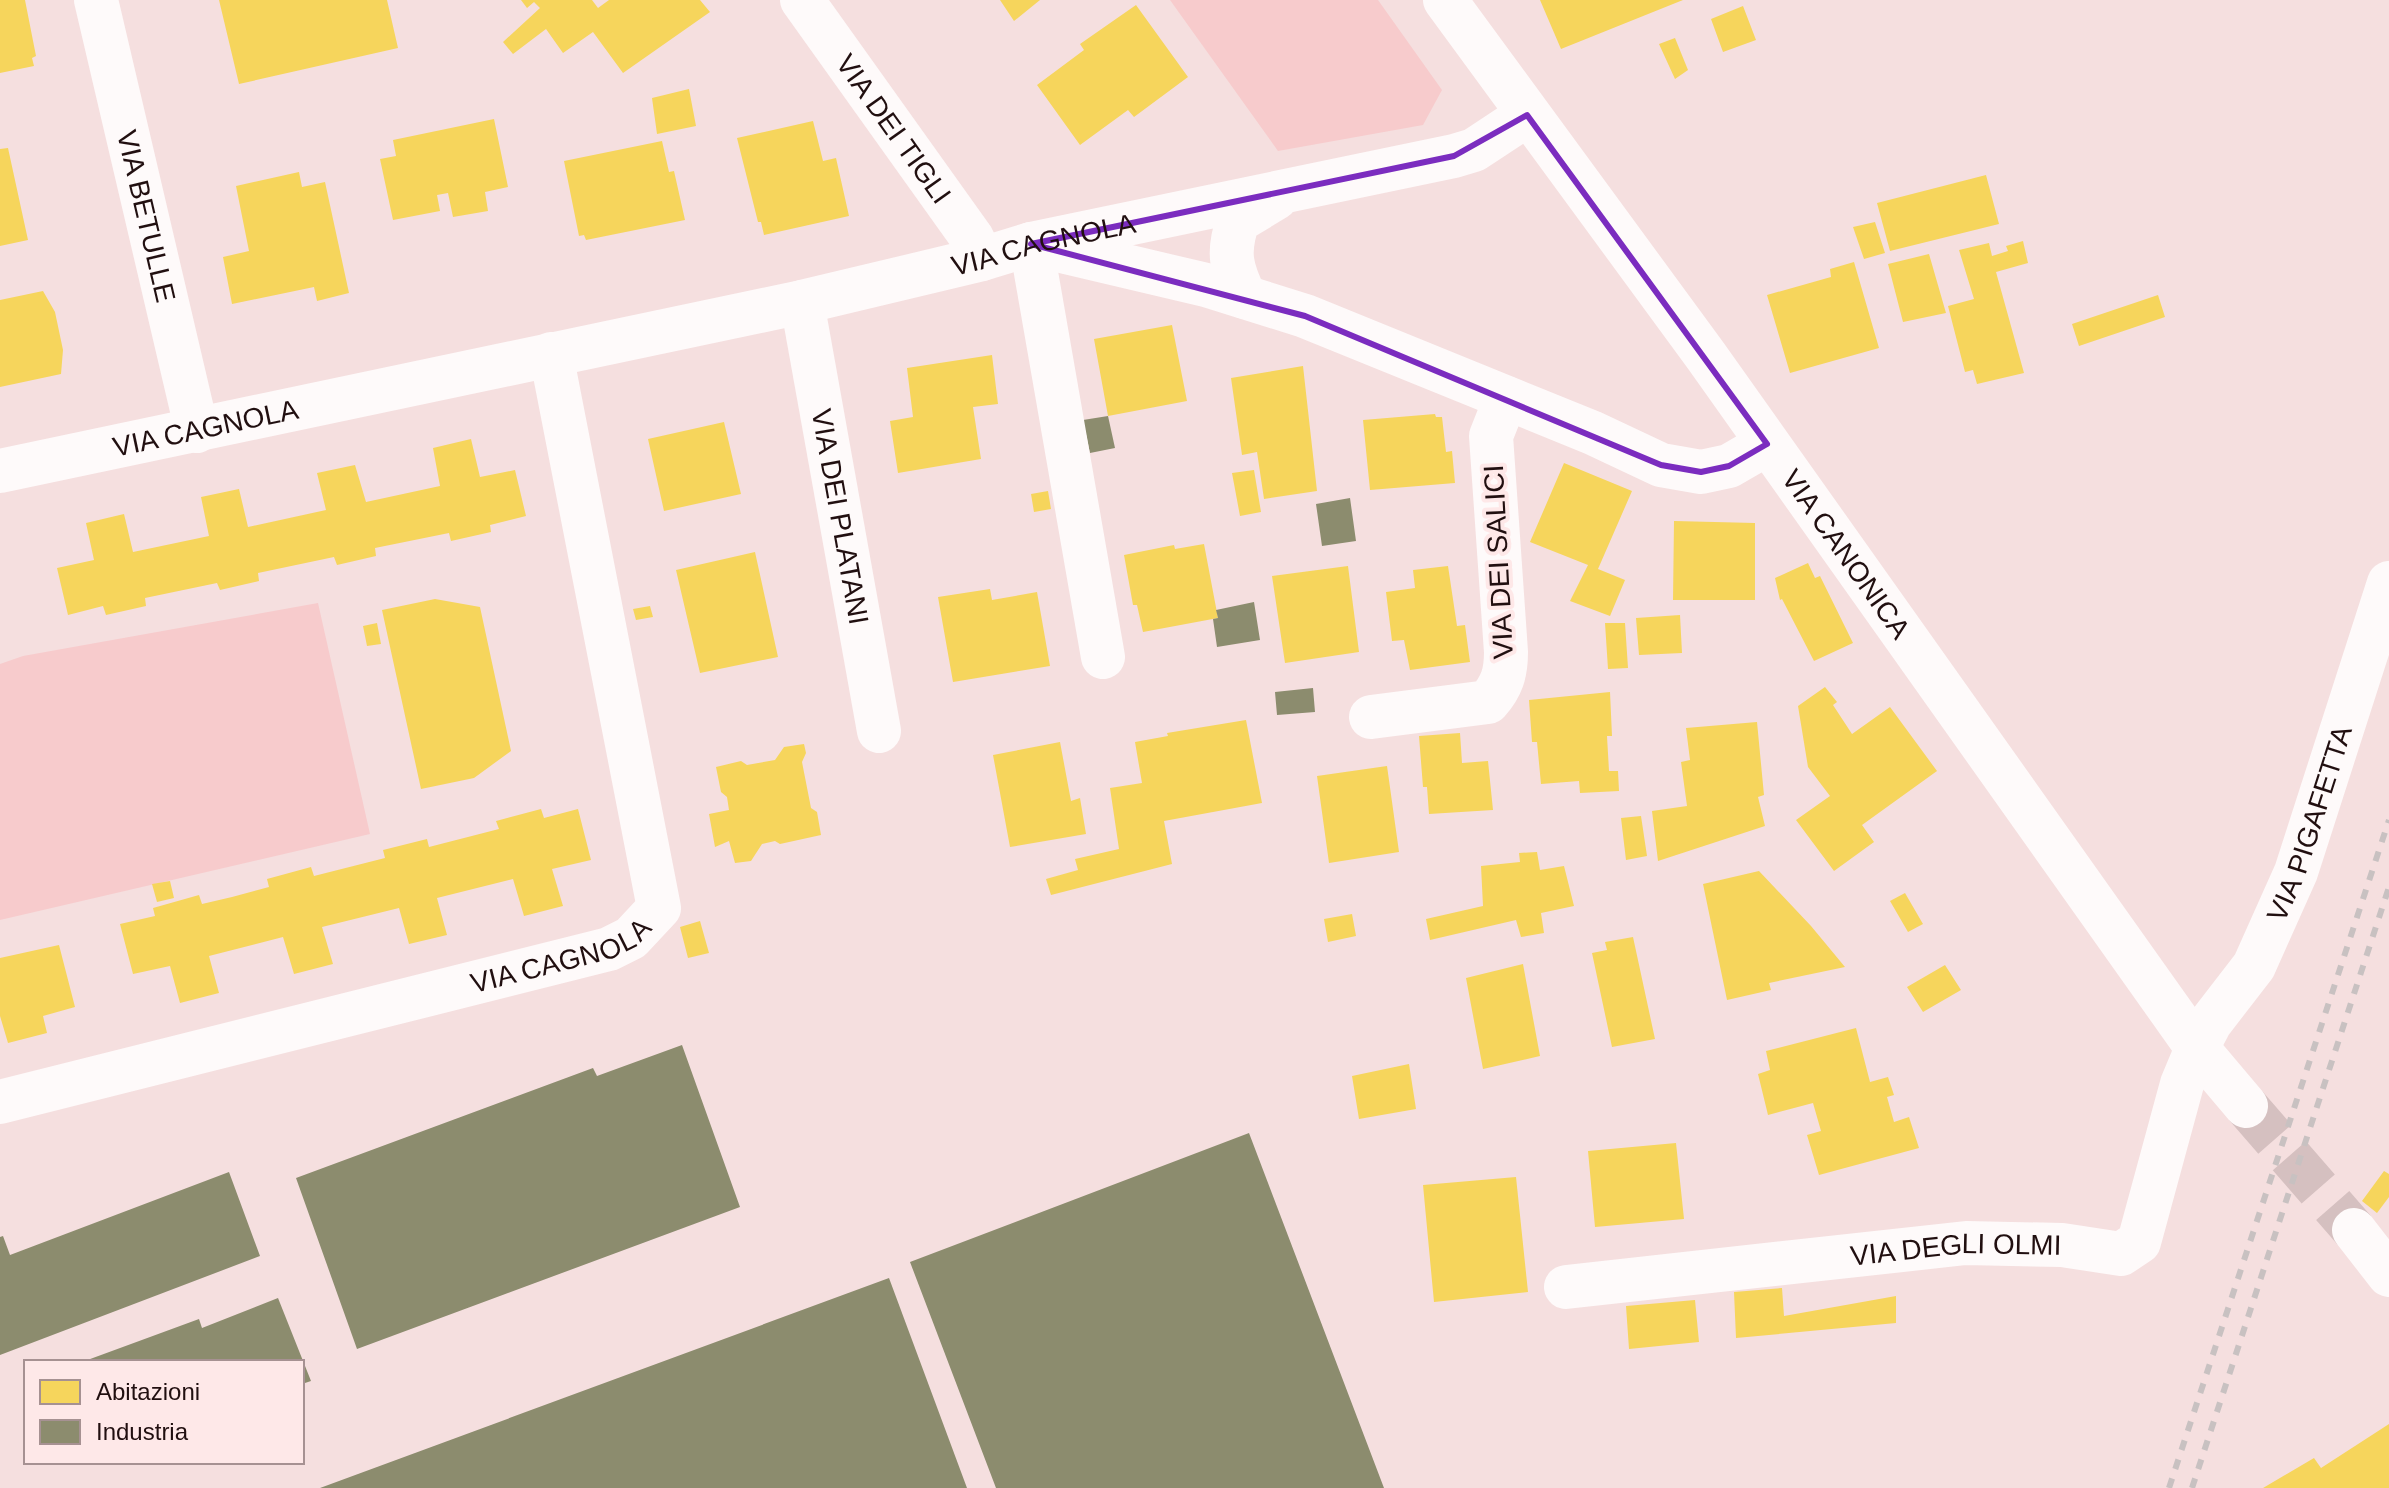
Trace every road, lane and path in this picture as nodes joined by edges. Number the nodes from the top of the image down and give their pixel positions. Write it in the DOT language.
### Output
graph roads {
  1 [pos="96,0"];
  2 [pos="802,0"];
  3 [pos="1445,0"];
  4 [pos="1527,115"];
  5 [pos="1293,190"];
  6 [pos="1031,244"];
  7 [pos="982,259"];
  8 [pos="1245,297"];
  9 [pos="802,302"];
  10 [pos="551,354"];
  11 [pos="1506,398"];
  12 [pos="197,431"];
  13 [pos="1767,444"];
  14 [pos="0,471"];
  15 [pos="2389,583"];
  16 [pos="1103,657"];
  17 [pos="1371,717"];
  18 [pos="879,731"];
  19 [pos="2197,1048"];
  20 [pos="0,1102"];
  21 [pos="2246,1106"];
  22 [pos="2354,1230"];
  23 [pos="2389,1275"];
  24 [pos="1566,1287"];
  1 -- 12 [label="street, VIA BETULLE"];
  2 -- 7 [label="street, VIA DEI TIGLI"];
  3 -- 4 [label="street, VIA CANONICA"];
  4 -- 5 [label="street, VIA CAGNOLA"];
  4 -- 13 [label="street, VIA CANONICA"];
  5 -- 6 [label="street, VIA CAGNOLA"];
  5 -- 8 [label="street"];
  6 -- 7 [label="street, VIA CAGNOLA"];
  6 -- 8 [label="street"];
  6 -- 16 [label="street"];
  7 -- 9 [label="street, VIA CAGNOLA"];
  8 -- 11 [label="street"];
  9 -- 10 [label="street, VIA CAGNOLA"];
  9 -- 18 [label="street, VIA DEI PLATANI"];
  10 -- 12 [label="street, VIA CAGNOLA"];
  10 -- 20 [label="street, VIA CAGNOLA"];
  11 -- 13 [label="street"];
  11 -- 17 [label="street, VIA DEI SALICI"];
  12 -- 14 [label="street, VIA CAGNOLA"];
  13 -- 19 [label="street, VIA CANONICA"];
  15 -- 19 [label="street, VIA PIGAFETTA"];
  19 -- 21 [label="street, VIA CANONICA"];
  19 -- 24 [label="street, VIA DEGLI OLMI"];
  22 -- 23 [label="street"];
}
